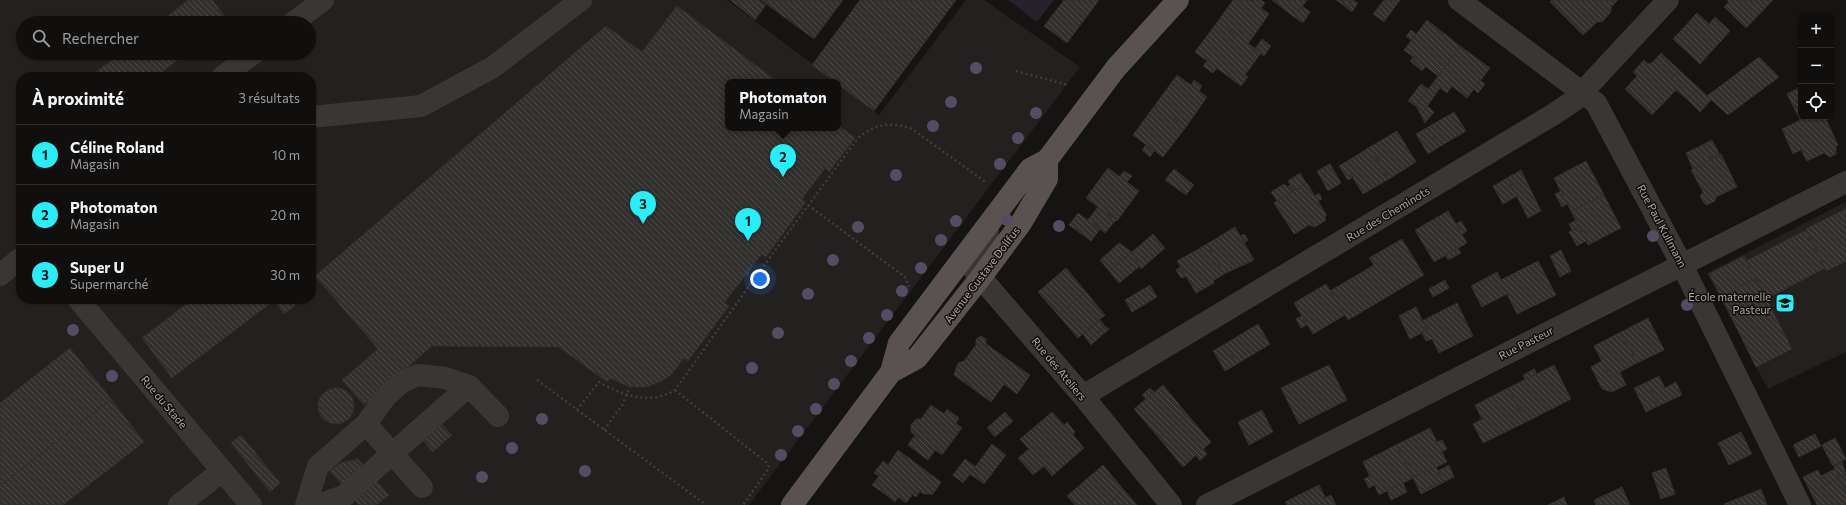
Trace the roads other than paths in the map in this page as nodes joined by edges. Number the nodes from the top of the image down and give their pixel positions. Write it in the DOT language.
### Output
graph roads {
  1 [pos="323,0"];
  2 [pos="581,0"];
  3 [pos="1178,0"];
  4 [pos="1459,0"];
  5 [pos="1668,0"];
  6 [pos="302,16"];
  7 [pos="245,60"];
  8 [pos="229,72"];
  9 [pos="1582,92"];
  10 [pos="316,116"];
  11 [pos="1047,160"];
  12 [pos="1846,182"];
  13 [pos="988,226"];
  14 [pos="16,262"];
  15 [pos="1682,265"];
  16 [pos="0,275"];
  17 [pos="981,277"];
  18 [pos="82,304"];
  19 [pos="891,372"];
  20 [pos="469,386"];
  21 [pos="1083,396"];
  22 [pos="498,416"];
  23 [pos="366,424"];
  24 [pos="392,454"];
  25 [pos="222,471"];
  26 [pos="422,487"];
  27 [pos="179,505"];
  28 [pos="251,505"];
  29 [pos="306,505"];
  30 [pos="318,505"];
  31 [pos="792,505"];
  32 [pos="1171,505"];
  33 [pos="1207,505"];
  34 [pos="1800,505"];
  1 -- 6 [label="street"];
  2 -- 10 [label="street"];
  3 -- 11 [label="main road, Avenue Gustave Dollfus"];
  4 -- 9 [label="street, Rue Paul Kullmann"];
  5 -- 9 [label="street, Rue des Cheminots"];
  7 -- 8 [label="street"];
  9 -- 15 [label="street, Rue Paul Kullmann"];
  9 -- 21 [label="street, Rue des Cheminots"];
  11 -- 13 [label="main road, Avenue Gustave Dollfus"];
  11 -- 17 [label="main road, Avenue Gustave Dollfus"];
  12 -- 15 [label="street, Rue Pasteur"];
  13 -- 17 [label="street"];
  13 -- 19 [label="main road, Avenue Gustave Dollfus"];
  14 -- 16 [label="street"];
  15 -- 33 [label="street, Rue Pasteur"];
  15 -- 34 [label="street, Rue Paul Kullmann"];
  17 -- 19 [label="main road, Avenue Gustave Dollfus"];
  17 -- 21 [label="street, Rue des Ateliers"];
  18 -- 25 [label="street, Rue du Stade"];
  19 -- 31 [label="main road, Avenue Gustave Dollfus"];
  20 -- 22 [label="street"];
  20 -- 23 [label="street"];
  20 -- 24 [label="street"];
  21 -- 32 [label="street, Rue des Ateliers"];
  23 -- 24 [label="street"];
  23 -- 29 [label="street"];
  24 -- 26 [label="street"];
  24 -- 30 [label="street"];
  25 -- 27 [label="street"];
  25 -- 28 [label="street, Rue du Stade"];
}
